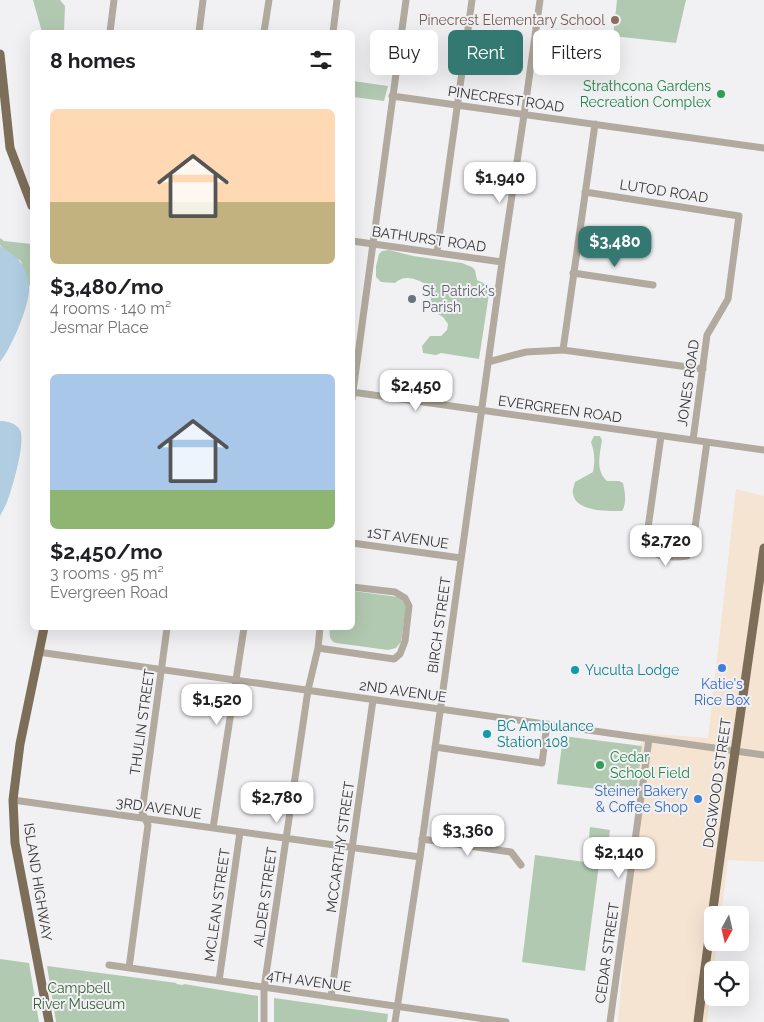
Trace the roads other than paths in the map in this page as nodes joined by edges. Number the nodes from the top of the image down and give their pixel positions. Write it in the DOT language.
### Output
graph roads {
  1 [pos="114,0"];
  2 [pos="203,0"];
  3 [pos="269,0"];
  4 [pos="337,0"];
  5 [pos="406,0"];
  6 [pos="472,0"];
  7 [pos="540,0"];
  8 [pos="110,30"];
  9 [pos="199,30"];
  10 [pos="264,30"];
  11 [pos="333,30"];
  12 [pos="0,54"];
  13 [pos="392,96"];
  14 [pos="457,105"];
  15 [pos="524,115"];
  16 [pos="595,124"];
  17 [pos="764,148"];
  18 [pos="585,192"];
  19 [pos="30,201"];
  20 [pos="739,216"];
  21 [pos="355,241"];
  22 [pos="373,244"];
  23 [pos="437,252"];
  24 [pos="502,262"];
  25 [pos="574,273"];
  26 [pos="653,285"];
  27 [pos="563,350"];
  28 [pos="488,362"];
  29 [pos="703,369"];
  30 [pos="355,380"];
  31 [pos="355,395"];
  32 [pos="481,410"];
  33 [pos="661,436"];
  34 [pos="693,440"];
  35 [pos="707,442"];
  36 [pos="764,450"];
  37 [pos="355,544"];
  38 [pos="764,548"];
  39 [pos="461,558"];
  40 [pos="355,587"];
  41 [pos="44,630"];
  42 [pos="168,630"];
  43 [pos="244,630"];
  44 [pos="320,630"];
  45 [pos="318,648"];
  46 [pos="38,652"];
  47 [pos="162,669"];
  48 [pos="235,680"];
  49 [pos="308,690"];
  50 [pos="373,700"];
  51 [pos="440,709"];
  52 [pos="547,724"];
  53 [pos="648,738"];
  54 [pos="435,747"];
  55 [pos="736,750"];
  56 [pos="764,755"];
  57 [pos="13,800"];
  58 [pos="145,818"];
  59 [pos="213,828"];
  60 [pos="240,832"];
  61 [pos="286,838"];
  62 [pos="422,839"];
  63 [pos="352,847"];
  64 [pos="420,857"];
  65 [pos="520,866"];
  66 [pos="109,965"];
  67 [pos="130,968"];
  68 [pos="219,981"];
  69 [pos="264,988"];
  70 [pos="331,997"];
  71 [pos="397,1006"];
  72 [pos="481,1020"];
  73 [pos="49,1022"];
  74 [pos="264,1022"];
  75 [pos="395,1022"];
  76 [pos="506,1022"];
  77 [pos="610,1022"];
  78 [pos="698,1022"];
  1 -- 8 [label="street"];
  2 -- 9 [label="street"];
  3 -- 10 [label="street"];
  4 -- 11 [label="street"];
  5 -- 13 [label="street"];
  6 -- 14 [label="street"];
  7 -- 15 [label="street, BIRCH STREET"];
  12 -- 19 [label="main road"];
  13 -- 14 [label="street, PINECREST ROAD"];
  13 -- 22 [label="street"];
  14 -- 15 [label="street, PINECREST ROAD"];
  14 -- 23 [label="street"];
  15 -- 16 [label="street, PINECREST ROAD"];
  15 -- 24 [label="street, BIRCH STREET"];
  16 -- 17 [label="street, PINECREST ROAD"];
  16 -- 18 [label="street"];
  18 -- 20 [label="street, LUTOD ROAD"];
  18 -- 25 [label="street"];
  20 -- 29 [label="street, JONES ROAD"];
  21 -- 22 [label="street, BATHURST ROAD"];
  22 -- 23 [label="street, BATHURST ROAD"];
  22 -- 30 [label="street"];
  23 -- 24 [label="street, BATHURST ROAD"];
  24 -- 28 [label="street, BIRCH STREET"];
  25 -- 26 [label="street"];
  25 -- 27 [label="street"];
  27 -- 28 [label="street"];
  27 -- 29 [label="street"];
  28 -- 32 [label="street, BIRCH STREET"];
  29 -- 34 [label="street, JONES ROAD"];
  31 -- 32 [label="street, EVERGREEN ROAD"];
  32 -- 33 [label="street, EVERGREEN ROAD"];
  32 -- 39 [label="street, BIRCH STREET"];
  33 -- 34 [label="street, EVERGREEN ROAD"];
  33 -- 35 [label="street"];
  34 -- 35 [label="street, EVERGREEN ROAD"];
  35 -- 36 [label="street, EVERGREEN ROAD"];
  37 -- 39 [label="street, 1ST AVENUE"];
  38 -- 55 [label="main road, DOGWOOD STREET"];
  39 -- 51 [label="street, BIRCH STREET"];
  40 -- 45 [label="street"];
  41 -- 46 [label="main road, ISLAND HIGHWAY"];
  42 -- 47 [label="street, THULIN STREET"];
  43 -- 48 [label="street, MCLEAN STREET"];
  44 -- 45 [label="street, ALDER STREET"];
  45 -- 49 [label="street, ALDER STREET"];
  46 -- 47 [label="street, 2ND AVENUE"];
  46 -- 57 [label="main road, ISLAND HIGHWAY"];
  47 -- 48 [label="street, 2ND AVENUE"];
  47 -- 58 [label="street, THULIN STREET"];
  48 -- 49 [label="street, 2ND AVENUE"];
  48 -- 59 [label="street, MCLEAN STREET"];
  49 -- 50 [label="street, 2ND AVENUE"];
  49 -- 61 [label="street, ALDER STREET"];
  50 -- 51 [label="street, 2ND AVENUE"];
  50 -- 63 [label="street, MCCARTHY STREET"];
  51 -- 52 [label="street, 2ND AVENUE"];
  51 -- 54 [label="street, BIRCH STREET"];
  52 -- 53 [label="street, 2ND AVENUE"];
  52 -- 54 [label="street"];
  53 -- 55 [label="street, 2ND AVENUE"];
  53 -- 77 [label="street, CEDAR STREET"];
  54 -- 62 [label="street, BIRCH STREET"];
  55 -- 56 [label="street, 2ND AVENUE"];
  55 -- 78 [label="main road, DOGWOOD STREET"];
  57 -- 58 [label="street, 3RD AVENUE"];
  57 -- 73 [label="main road, ISLAND HIGHWAY"];
  58 -- 59 [label="street, 3RD AVENUE"];
  58 -- 67 [label="street, THULIN STREET"];
  59 -- 60 [label="street, 3RD AVENUE"];
  60 -- 61 [label="street, 3RD AVENUE"];
  60 -- 68 [label="street, MCLEAN STREET"];
  61 -- 63 [label="street, 3RD AVENUE"];
  61 -- 69 [label="street, ALDER STREET"];
  62 -- 64 [label="street, BIRCH STREET"];
  62 -- 65 [label="street"];
  63 -- 64 [label="street, 3RD AVENUE"];
  63 -- 70 [label="street, MCCARTHY STREET"];
  64 -- 71 [label="street, BIRCH STREET"];
  66 -- 67 [label="street, 4TH AVENUE"];
  67 -- 68 [label="street, 4TH AVENUE"];
  68 -- 69 [label="street, 4TH AVENUE"];
  69 -- 70 [label="street, 4TH AVENUE"];
  69 -- 74 [label="street, ALDER STREET"];
  70 -- 71 [label="street, 4TH AVENUE"];
  71 -- 72 [label="street, 4TH AVENUE"];
  71 -- 75 [label="street, BIRCH STREET"];
  72 -- 76 [label="street, 4TH AVENUE"];
}
